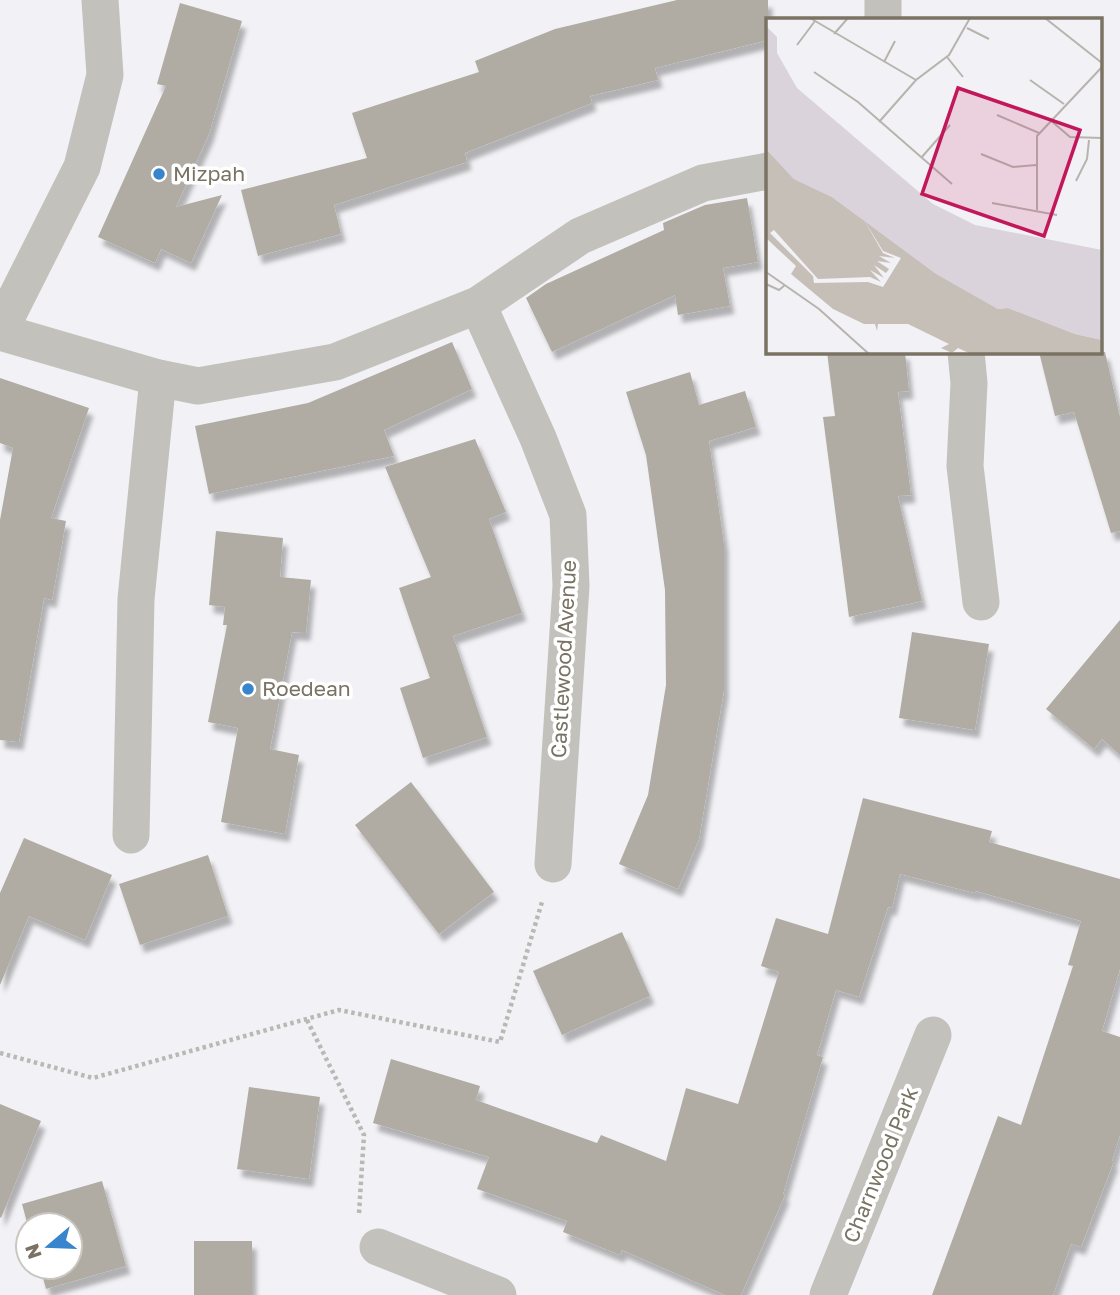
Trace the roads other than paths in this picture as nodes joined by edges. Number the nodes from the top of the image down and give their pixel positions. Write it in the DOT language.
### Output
graph roads {
  1 [pos="100,0"];
  2 [pos="883,0"];
  3 [pos="883,18"];
  4 [pos="766,171"];
  5 [pos="478,305"];
  6 [pos="0,331"];
  7 [pos="965,354"];
  8 [pos="158,378"];
  9 [pos="981,602"];
  10 [pos="131,835"];
  11 [pos="553,864"];
  12 [pos="933,1035"];
  13 [pos="378,1247"];
  14 [pos="498,1295"];
  15 [pos="828,1295"];
  1 -- 6 [label="street"];
  2 -- 3 [label="street"];
  4 -- 5 [label="street"];
  5 -- 8 [label="street"];
  5 -- 11 [label="street, Castlewood Avenue"];
  6 -- 8 [label="street"];
  7 -- 9 [label="street"];
  8 -- 10 [label="street"];
  12 -- 15 [label="street, Charnwood Park"];
  13 -- 14 [label="street"];
}
